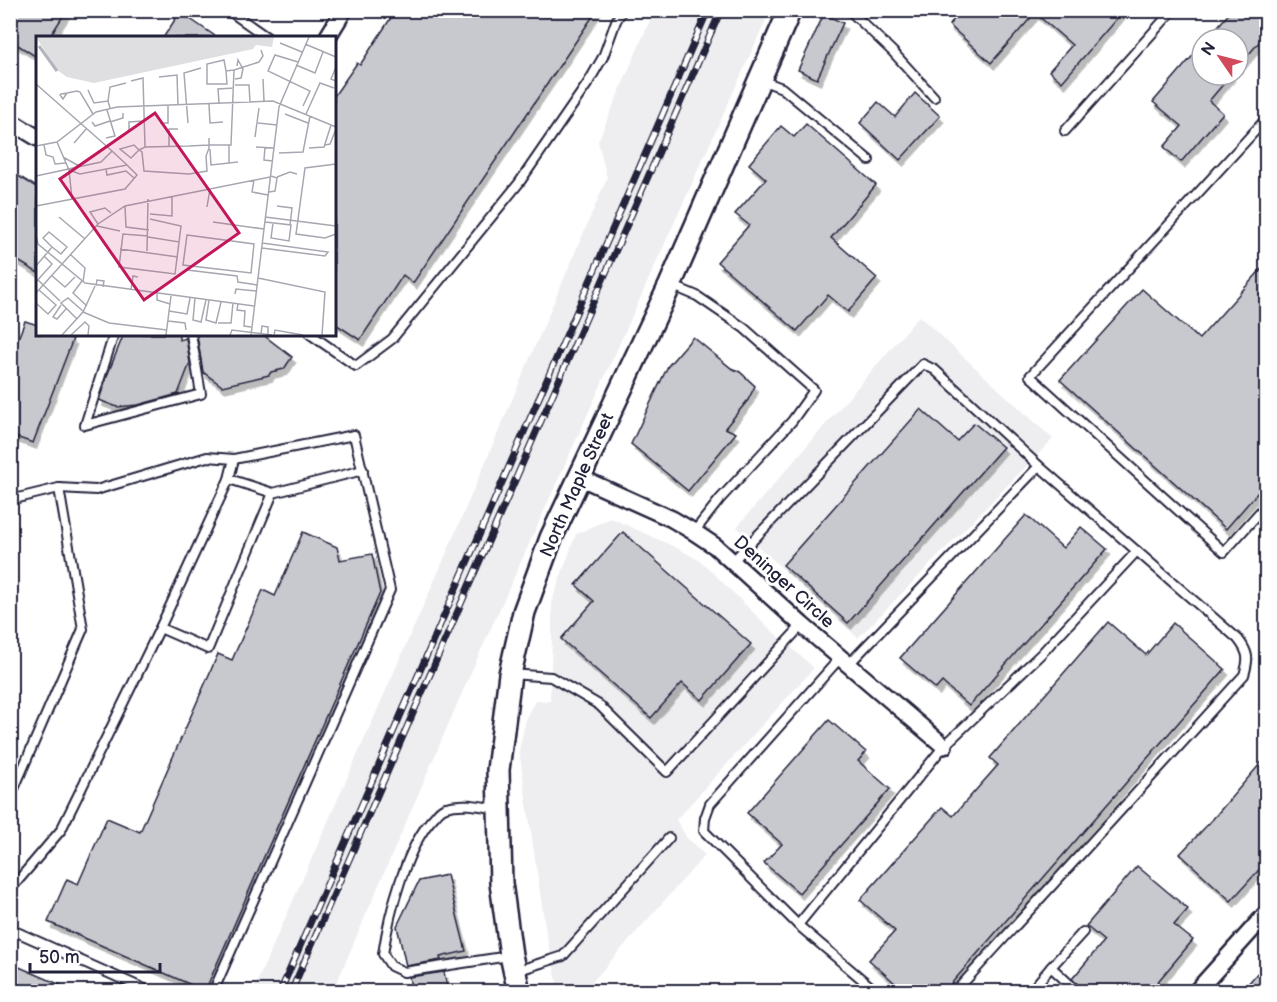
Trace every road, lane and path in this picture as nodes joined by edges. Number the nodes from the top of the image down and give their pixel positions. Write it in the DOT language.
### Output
graph roads {
  1 [pos="228,10"];
  2 [pos="344,10"];
  3 [pos="622,10"];
  4 [pos="790,10"];
  5 [pos="849,10"];
  6 [pos="1173,10"];
  7 [pos="265,36"];
  8 [pos="328,36"];
  9 [pos="760,79"];
  10 [pos="934,98"];
  11 [pos="1266,119"];
  12 [pos="10,121"];
  13 [pos="1065,131"];
  14 [pos="36,137"];
  15 [pos="868,160"];
  16 [pos="670,285"];
  17 [pos="113,336"];
  18 [pos="192,336"];
  19 [pos="313,336"];
  20 [pos="234,459"];
  21 [pos="1039,466"];
  22 [pos="363,470"];
  23 [pos="579,477"];
  24 [pos="229,479"];
  25 [pos="59,488"];
  26 [pos="273,492"];
  27 [pos="10,500"];
  28 [pos="1266,505"];
  29 [pos="694,532"];
  30 [pos="1137,551"];
  31 [pos="732,562"];
  32 [pos="802,625"];
  33 [pos="160,628"];
  34 [pos="844,661"];
  35 [pos="510,674"];
  36 [pos="945,746"];
  37 [pos="10,798"];
  38 [pos="498,809"];
  39 [pos="669,838"];
  40 [pos="10,890"];
  41 [pos="1266,914"];
  42 [pos="798,925"];
  43 [pos="10,929"];
  44 [pos="1083,932"];
  45 [pos="1051,967"];
  46 [pos="515,973"];
  47 [pos="152,992"];
  48 [pos="213,992"];
  49 [pos="877,992"];
  50 [pos="955,992"];
  51 [pos="1030,992"];
  52 [pos="1078,992"];
  53 [pos="1196,992"];
  1 -- 7 [label="lane"];
  2 -- 8 [label="street"];
  3 -- 19 [label="lane"];
  4 -- 9 [label="main road, North Maple Street"];
  5 -- 10 [label="lane"];
  6 -- 13 [label="lane"];
  9 -- 15 [label="lane"];
  9 -- 16 [label="main road, North Maple Street"];
  11 -- 28 [label="lane"];
  12 -- 14 [label="street"];
  16 -- 23 [label="main road, North Maple Street"];
  16 -- 29 [label="lane"];
  17 -- 18 [label="lane"];
  20 -- 22 [label="lane"];
  20 -- 24 [label="lane"];
  20 -- 25 [label="lane"];
  21 -- 30 [label="lane"];
  21 -- 31 [label="lane"];
  21 -- 34 [label="lane"];
  22 -- 26 [label="lane"];
  22 -- 48 [label="lane"];
  23 -- 29 [label="street, Deninger Circle"];
  23 -- 35 [label="main road, North Maple Street"];
  24 -- 26 [label="lane"];
  24 -- 33 [label="lane"];
  25 -- 27 [label="lane"];
  25 -- 37 [label="lane"];
  26 -- 33 [label="lane"];
  29 -- 31 [label="street, Deninger Circle"];
  30 -- 36 [label="lane"];
  30 -- 50 [label="lane"];
  31 -- 32 [label="street, Deninger Circle"];
  32 -- 34 [label="street, Deninger Circle"];
  32 -- 35 [label="lane"];
  33 -- 40 [label="lane"];
  34 -- 36 [label="street, Deninger Circle"];
  34 -- 42 [label="lane"];
  35 -- 38 [label="main road, North Maple Street"];
  36 -- 42 [label="lane"];
  38 -- 46 [label="main road, North Maple Street"];
  38 -- 46 [label="lane"];
  39 -- 46 [label="lane"];
  41 -- 53 [label="street"];
  42 -- 49 [label="lane"];
  43 -- 47 [label="lane"];
  44 -- 45 [label="lane"];
  45 -- 51 [label="lane"];
  45 -- 52 [label="lane"];
}
